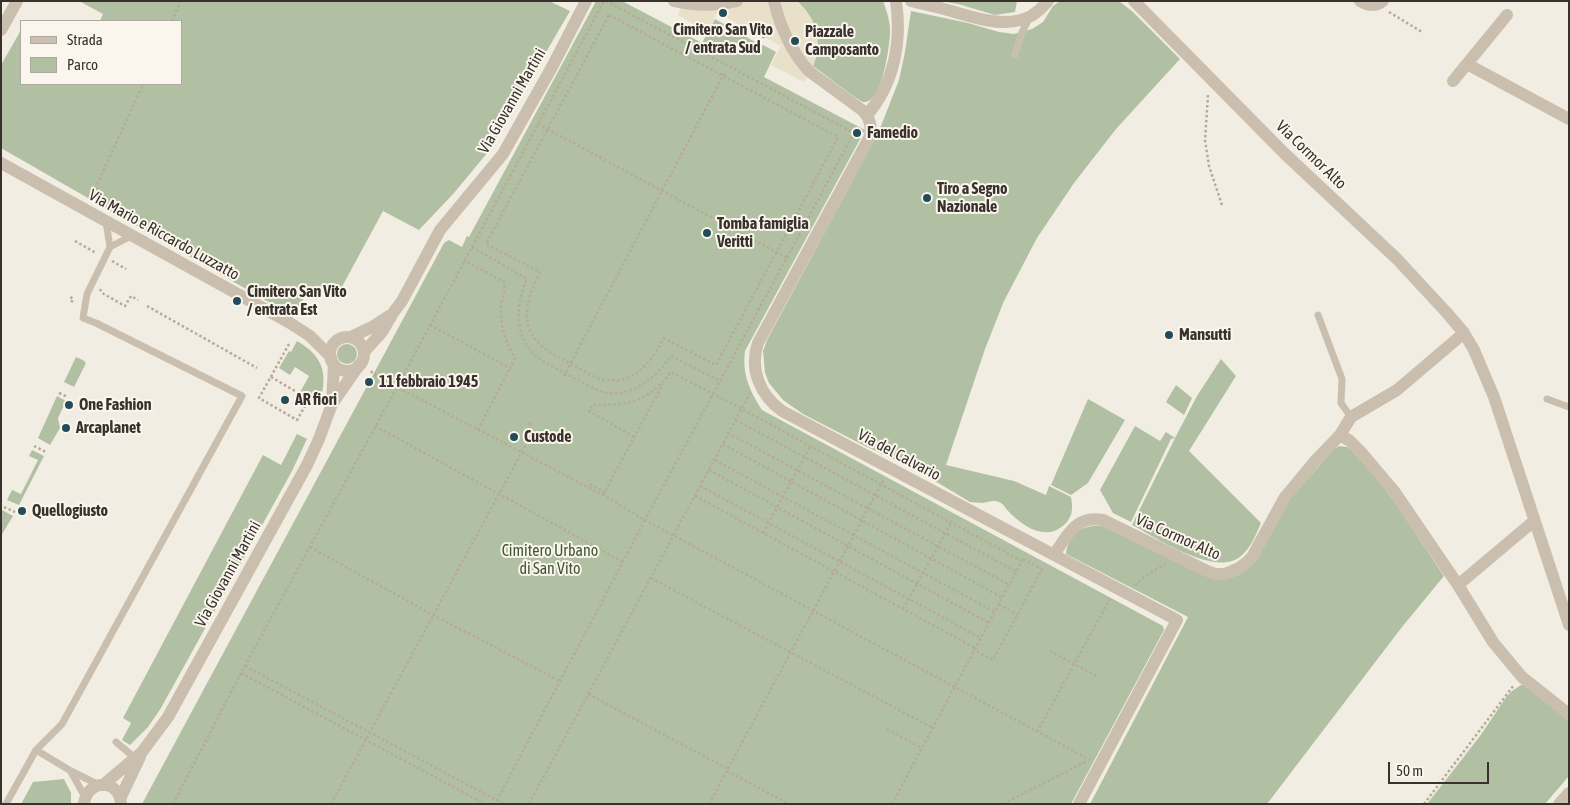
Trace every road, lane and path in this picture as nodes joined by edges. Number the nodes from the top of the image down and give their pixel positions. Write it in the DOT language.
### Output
graph roads {
  1 [pos="17,1"];
  2 [pos="181,1"];
  3 [pos="586,1"];
  4 [pos="605,1"];
  5 [pos="737,1"];
  6 [pos="774,1"];
  7 [pos="896,1"];
  8 [pos="910,1"];
  9 [pos="1048,1"];
  10 [pos="1134,1"];
  11 [pos="1360,1"];
  12 [pos="679,2"];
  13 [pos="1380,3"];
  14 [pos="1507,14"];
  15 [pos="1030,16"];
  16 [pos="172,20"];
  17 [pos="1,30"];
  18 [pos="1422,32"];
  19 [pos="744,36"];
  20 [pos="765,38"];
  21 [pos="1015,56"];
  22 [pos="1467,64"];
  23 [pos="725,72"];
  24 [pos="723,76"];
  25 [pos="1453,81"];
  26 [pos="1215,83"];
  27 [pos="143,85"];
  28 [pos="867,115"];
  29 [pos="1569,119"];
  30 [pos="538,124"];
  31 [pos="548,130"];
  32 [pos="1,163"];
  33 [pos="662,191"];
  34 [pos="1222,205"];
  35 [pos="86,211"];
  36 [pos="106,222"];
  37 [pos="131,236"];
  38 [pos="75,241"];
  39 [pos="110,247"];
  40 [pos="472,247"];
  41 [pos="776,252"];
  42 [pos="96,253"];
  43 [pos="787,258"];
  44 [pos="464,260"];
  45 [pos="110,268"];
  46 [pos="126,269"];
  47 [pos="99,284"];
  48 [pos="73,295"];
  49 [pos="138,300"];
  50 [pos="73,302"];
  51 [pos="147,306"];
  52 [pos="393,313"];
  53 [pos="1318,315"];
  54 [pos="430,325"];
  55 [pos="1464,333"];
  56 [pos="310,336"];
  57 [pos="351,338"];
  58 [pos="337,340"];
  59 [pos="290,344"];
  60 [pos="364,352"];
  61 [pos="332,360"];
  62 [pos="570,363"];
  63 [pos="364,367"];
  64 [pos="257,368"];
  65 [pos="510,368"];
  66 [pos="564,374"];
  67 [pos="271,376"];
  68 [pos="720,381"];
  69 [pos="664,382"];
  70 [pos="397,387"];
  71 [pos="751,392"];
  72 [pos="59,393"];
  73 [pos="713,394"];
  74 [pos="68,397"];
  75 [pos="309,399"];
  76 [pos="1547,399"];
  77 [pos="332,404"];
  78 [pos="319,405"];
  79 [pos="1569,407"];
  80 [pos="742,409"];
  81 [pos="1351,417"];
  82 [pos="736,420"];
  83 [pos="529,421"];
  84 [pos="375,426"];
  85 [pos="478,430"];
  86 [pos="728,433"];
  87 [pos="1340,435"];
  88 [pos="634,437"];
  89 [pos="723,444"];
  90 [pos="34,446"];
  91 [pos="810,446"];
  92 [pos="46,452"];
  93 [pos="521,452"];
  94 [pos="804,457"];
  95 [pos="715,459"];
  96 [pos="708,470"];
  97 [pos="797,470"];
  98 [pos="885,476"];
  99 [pos="791,482"];
  100 [pos="881,485"];
  101 [pos="700,486"];
  102 [pos="604,494"];
  103 [pos="498,495"];
  104 [pos="875,495"];
  105 [pos="695,496"];
  106 [pos="783,496"];
  107 [pos="4,507"];
  108 [pos="777,508"];
  109 [pos="868,508"];
  110 [pos="16,512"];
  111 [pos="645,520"];
  112 [pos="862,520"];
  113 [pos="1534,521"];
  114 [pos="769,523"];
  115 [pos="951,523"];
  116 [pos="763,533"];
  117 [pos="945,533"];
  118 [pos="674,535"];
  119 [pos="854,535"];
  120 [pos="848,546"];
  121 [pos="938,546"];
  122 [pos="309,547"];
  123 [pos="1054,555"];
  124 [pos="1179,557"];
  125 [pos="931,558"];
  126 [pos="840,561"];
  127 [pos="623,562"];
  128 [pos="1022,562"];
  129 [pos="834,572"];
  130 [pos="923,572"];
  131 [pos="1017,572"];
  132 [pos="651,578"];
  133 [pos="917,584"];
  134 [pos="1010,585"];
  135 [pos="1458,585"];
  136 [pos="1130,595"];
  137 [pos="909,598"];
  138 [pos="1003,598"];
  139 [pos="1111,598"];
  140 [pos="999,604"];
  141 [pos="903,609"];
  142 [pos="813,611"];
  143 [pos="995,612"];
  144 [pos="433,615"];
  145 [pos="1018,615"];
  146 [pos="989,623"];
  147 [pos="1569,625"];
  148 [pos="981,638"];
  149 [pos="975,649"];
  150 [pos="1050,651"];
  151 [pos="791,652"];
  152 [pos="1074,664"];
  153 [pos="245,666"];
  154 [pos="241,673"];
  155 [pos="1096,676"];
  156 [pos="1522,677"];
  157 [pos="560,681"];
  158 [pos="955,687"];
  159 [pos="588,694"];
  160 [pos="1569,714"];
  161 [pos="933,728"];
  162 [pos="887,729"];
  163 [pos="370,732"];
  164 [pos="1037,732"];
  165 [pos="366,740"];
  166 [pos="116,742"];
  167 [pos="922,748"];
  168 [pos="36,750"];
  169 [pos="138,755"];
  170 [pos="1089,760"];
  171 [pos="1093,762"];
  172 [pos="727,770"];
  173 [pos="70,771"];
  174 [pos="101,785"];
  175 [pos="1569,793"];
  176 [pos="497,800"];
  177 [pos="84,802"];
  178 [pos="121,802"];
  179 [pos="6,804"];
  180 [pos="173,804"];
  181 [pos="331,804"];
  182 [pos="485,804"];
  183 [pos="495,804"];
  184 [pos="504,804"];
  185 [pos="529,804"];
  186 [pos="709,804"];
  187 [pos="789,804"];
  188 [pos="892,804"];
  189 [pos="1003,804"];
  190 [pos="1079,804"];
  191 [pos="1424,804"];
  192 [pos="1560,804"];
  1 -- 17 [label="street"];
  2 -- 16 [label="path"];
  3 -- 52 [label="street, Via Giovanni Martini"];
  4 -- 30 [label="path"];
  4 -- 43 [label="path"];
  5 -- 12 [label="street"];
  6 -- 28 [label="street"];
  7 -- 28 [label="street"];
  8 -- 15 [label="street"];
  9 -- 15 [label="street"];
  10 -- 26 [label="street, Via Cormor Alto"];
  11 -- 13 [label="street"];
  13 -- 18 [label="path"];
  14 -- 22 [label="street"];
  15 -- 21 [label="lane"];
  19 -- 20 [label="path"];
  22 -- 25 [label="street"];
  22 -- 29 [label="street"];
  23 -- 24 [label="path"];
  24 -- 31 [label="path"];
  24 -- 33 [label="path"];
  24 -- 41 [label="path"];
  26 -- 34 [label="path"];
  26 -- 55 [label="street, Via Cormor Alto"];
  27 -- 35 [label="path"];
  28 -- 123 [label="street, Via del Calvario"];
  30 -- 31 [label="path"];
  30 -- 40 [label="path"];
  31 -- 33 [label="path"];
  31 -- 62 [label="path"];
  32 -- 35 [label="street, Via Mario e Riccardo Luzzatto"];
  33 -- 41 [label="path"];
  33 -- 62 [label="path"];
  35 -- 36 [label="street, Via Mario e Riccardo Luzzatto"];
  36 -- 37 [label="street, Via Mario e Riccardo Luzzatto"];
  36 -- 39 [label="lane"];
  37 -- 39 [label="lane"];
  37 -- 56 [label="street, Via Mario e Riccardo Luzzatto"];
  38 -- 42 [label="path"];
  39 -- 168 [label="lane"];
  40 -- 44 [label="path"];
  40 -- 66 [label="path"];
  41 -- 43 [label="path"];
  41 -- 62 [label="path"];
  43 -- 68 [label="path"];
  44 -- 54 [label="path"];
  44 -- 65 [label="path"];
  45 -- 46 [label="path"];
  47 -- 49 [label="path"];
  48 -- 50 [label="path"];
  51 -- 64 [label="path"];
  52 -- 57 [label="street, Via Giovanni Martini"];
  52 -- 60 [label="street, Via Giovanni Martini"];
  53 -- 81 [label="lane"];
  54 -- 65 [label="path"];
  54 -- 70 [label="path"];
  55 -- 81 [label="street, Via Cormor Alto"];
  55 -- 113 [label="street, Via Cormor Alto"];
  56 -- 58 [label="street, Via Mario e Riccardo Luzzatto"];
  56 -- 61 [label="street, Via Mario e Riccardo Luzzatto"];
  57 -- 58 [label="street"];
  57 -- 60 [label="street"];
  58 -- 61 [label="street"];
  59 -- 67 [label="path"];
  60 -- 63 [label="street"];
  61 -- 63 [label="street"];
  61 -- 77 [label="street, Via Giovanni Martini"];
  62 -- 66 [label="path"];
  63 -- 70 [label="path"];
  63 -- 77 [label="street, Via Giovanni Martini"];
  65 -- 85 [label="path"];
  66 -- 68 [label="path"];
  67 -- 75 [label="path"];
  67 -- 75 [label="path"];
  68 -- 73 [label="path"];
  69 -- 73 [label="path"];
  69 -- 88 [label="path"];
  69 -- 88 [label="path"];
  70 -- 84 [label="path"];
  70 -- 85 [label="path"];
  71 -- 80 [label="path"];
  72 -- 74 [label="path"];
  73 -- 80 [label="path"];
  73 -- 111 [label="path"];
  75 -- 78 [label="path"];
  76 -- 79 [label="lane"];
  77 -- 169 [label="street, Via Giovanni Martini"];
  80 -- 82 [label="path"];
  80 -- 91 [label="path"];
  81 -- 87 [label="street, Via Cormor Alto"];
  82 -- 86 [label="path"];
  82 -- 94 [label="path"];
  83 -- 93 [label="path"];
  84 -- 103 [label="path"];
  84 -- 122 [label="path"];
  85 -- 93 [label="path"];
  86 -- 89 [label="path"];
  86 -- 97 [label="path"];
  87 -- 124 [label="street, Via Cormor Alto"];
  87 -- 135 [label="street"];
  88 -- 102 [label="path"];
  89 -- 95 [label="path"];
  89 -- 99 [label="path"];
  90 -- 92 [label="path"];
  91 -- 94 [label="path"];
  91 -- 100 [label="path"];
  93 -- 102 [label="path"];
  93 -- 103 [label="path"];
  94 -- 97 [label="path"];
  94 -- 104 [label="path"];
  95 -- 96 [label="path"];
  95 -- 106 [label="path"];
  96 -- 101 [label="path"];
  96 -- 108 [label="path"];
  97 -- 99 [label="path"];
  97 -- 109 [label="path"];
  98 -- 100 [label="path"];
  99 -- 106 [label="path"];
  99 -- 112 [label="path"];
  100 -- 104 [label="path"];
  100 -- 115 [label="path"];
  101 -- 105 [label="path"];
  101 -- 114 [label="path"];
  102 -- 111 [label="path"];
  103 -- 127 [label="path"];
  103 -- 144 [label="path"];
  104 -- 109 [label="path"];
  104 -- 117 [label="path"];
  105 -- 116 [label="path"];
  105 -- 118 [label="path"];
  106 -- 108 [label="path"];
  106 -- 119 [label="path"];
  107 -- 110 [label="path"];
  108 -- 114 [label="path"];
  108 -- 120 [label="path"];
  109 -- 112 [label="path"];
  109 -- 121 [label="path"];
  111 -- 118 [label="path"];
  111 -- 127 [label="path"];
  112 -- 119 [label="path"];
  112 -- 125 [label="path"];
  113 -- 135 [label="street"];
  113 -- 147 [label="street, Via Cormor Alto"];
  114 -- 116 [label="path"];
  114 -- 126 [label="path"];
  115 -- 117 [label="path"];
  115 -- 128 [label="path"];
  116 -- 129 [label="path"];
  117 -- 121 [label="path"];
  117 -- 131 [label="path"];
  118 -- 132 [label="path"];
  118 -- 142 [label="path"];
  119 -- 120 [label="path"];
  119 -- 130 [label="path"];
  120 -- 126 [label="path"];
  120 -- 133 [label="path"];
  121 -- 125 [label="path"];
  121 -- 134 [label="path"];
  122 -- 144 [label="path"];
  122 -- 153 [label="path"];
  123 -- 124 [label="street, Via Cormor Alto"];
  123 -- 136 [label="street, Via del Calvario"];
  124 -- 136 [label="path"];
  125 -- 130 [label="path"];
  125 -- 138 [label="path"];
  126 -- 129 [label="path"];
  126 -- 137 [label="path"];
  127 -- 157 [label="path"];
  128 -- 131 [label="path"];
  128 -- 145 [label="path"];
  129 -- 141 [label="path"];
  129 -- 142 [label="path"];
  130 -- 133 [label="path"];
  130 -- 143 [label="path"];
  131 -- 134 [label="path"];
  132 -- 151 [label="path"];
  132 -- 159 [label="path"];
  133 -- 137 [label="path"];
  133 -- 146 [label="path"];
  134 -- 138 [label="path"];
  135 -- 156 [label="street"];
  136 -- 190 [label="street, Via del Calvario"];
  137 -- 141 [label="path"];
  137 -- 148 [label="path"];
  138 -- 140 [label="path"];
  139 -- 152 [label="path"];
  140 -- 143 [label="path"];
  140 -- 145 [label="path"];
  141 -- 149 [label="path"];
  142 -- 151 [label="path"];
  142 -- 158 [label="path"];
  143 -- 146 [label="path"];
  144 -- 157 [label="path"];
  144 -- 163 [label="path"];
  145 -- 149 [label="path"];
  146 -- 148 [label="path"];
  148 -- 149 [label="path"];
  149 -- 158 [label="path"];
  150 -- 152 [label="path"];
  151 -- 161 [label="path"];
  151 -- 172 [label="path"];
  152 -- 155 [label="path"];
  152 -- 164 [label="path"];
  153 -- 154 [label="path"];
  153 -- 163 [label="path"];
  154 -- 165 [label="path"];
  154 -- 180 [label="path"];
  156 -- 160 [label="street"];
  156 -- 191 [label="path"];
  157 -- 176 [label="path"];
  158 -- 161 [label="path"];
  158 -- 164 [label="path"];
  159 -- 172 [label="path"];
  159 -- 185 [label="path"];
  161 -- 167 [label="path"];
  162 -- 167 [label="path"];
  163 -- 165 [label="path"];
  163 -- 176 [label="path"];
  164 -- 170 [label="path"];
  165 -- 181 [label="path"];
  165 -- 182 [label="path"];
  166 -- 169 [label="lane"];
  167 -- 188 [label="path"];
  168 -- 173 [label="lane"];
  168 -- 179 [label="lane"];
  169 -- 174 [label="street, Via Giovanni Martini"];
  169 -- 178 [label="street, Via Giovanni Martini"];
  170 -- 171 [label="path"];
  170 -- 189 [label="path"];
  172 -- 186 [label="path"];
  172 -- 187 [label="path"];
  173 -- 174 [label="lane"];
  173 -- 177 [label="lane"];
  174 -- 177 [label="street, Via Giovanni Martini"];
  174 -- 178 [label="street"];
  175 -- 192 [label="street"];
  176 -- 183 [label="path"];
  176 -- 184 [label="path"];
}
